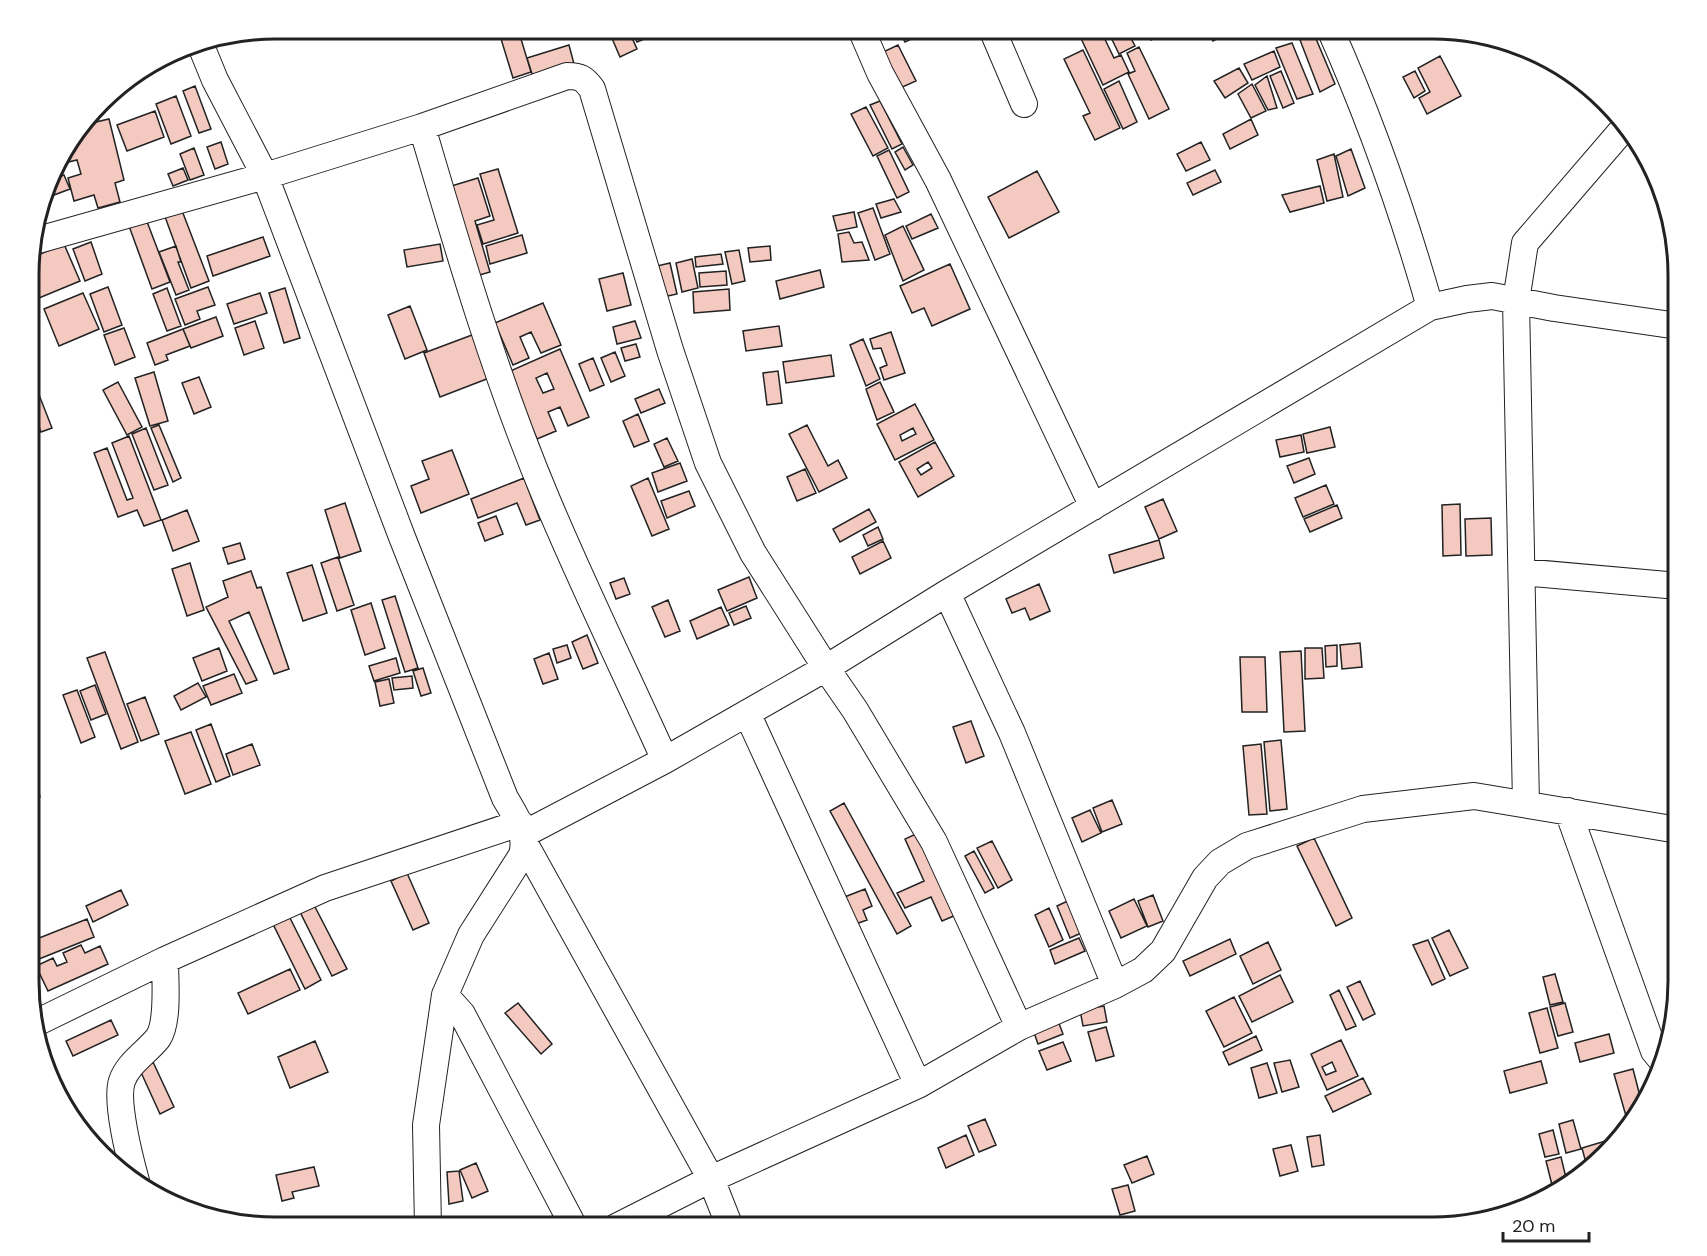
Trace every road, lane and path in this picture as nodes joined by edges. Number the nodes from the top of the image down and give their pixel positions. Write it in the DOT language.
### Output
graph roads {
  1 [pos="865,39"];
  2 [pos="996,39"];
  3 [pos="1334,39"];
  4 [pos="203,51"];
  5 [pos="1024,104"];
  6 [pos="422,127"];
  7 [pos="1620,133"];
  8 [pos="265,176"];
  9 [pos="42,239"];
  10 [pos="1516,301"];
  11 [pos="1430,307"];
  12 [pos="1668,325"];
  13 [pos="1093,507"];
  14 [pos="1522,572"];
  15 [pos="1668,585"];
  16 [pos="947,593"];
  17 [pos="826,668"];
  18 [pos="747,713"];
  19 [pos="665,760"];
  20 [pos="1526,804"];
  21 [pos="1568,811"];
  22 [pos="1668,828"];
  23 [pos="523,834"];
  24 [pos="165,960"];
  25 [pos="1115,985"];
  26 [pos="445,995"];
  27 [pos="43,1020"];
  28 [pos="1018,1027"];
  29 [pos="1656,1054"];
  30 [pos="918,1085"];
  31 [pos="133,1169"];
  32 [pos="711,1179"];
  33 [pos="428,1217"];
  34 [pos="569,1217"];
  35 [pos="636,1217"];
  36 [pos="726,1217"];
  1 -- 13 [label="street"];
  2 -- 5 [label="street"];
  3 -- 11 [label="street"];
  4 -- 8 [label="street"];
  6 -- 8 [label="street"];
  6 -- 17 [label="street"];
  6 -- 19 [label="street"];
  7 -- 10 [label="street"];
  8 -- 9 [label="street"];
  8 -- 23 [label="street"];
  10 -- 11 [label="street"];
  10 -- 12 [label="street"];
  10 -- 14 [label="street"];
  11 -- 13 [label="street"];
  13 -- 16 [label="street"];
  14 -- 15 [label="street"];
  14 -- 20 [label="street"];
  16 -- 17 [label="street"];
  16 -- 25 [label="street"];
  17 -- 18 [label="street"];
  17 -- 28 [label="street"];
  18 -- 19 [label="street"];
  18 -- 30 [label="street"];
  19 -- 23 [label="street"];
  20 -- 21 [label="street"];
  20 -- 25 [label="street"];
  21 -- 22 [label="street"];
  21 -- 29 [label="street"];
  23 -- 24 [label="street"];
  23 -- 26 [label="street"];
  23 -- 32 [label="street"];
  24 -- 27 [label="street"];
  24 -- 31 [label="street"];
  25 -- 28 [label="street"];
  26 -- 33 [label="street"];
  26 -- 34 [label="street"];
  28 -- 30 [label="street"];
  30 -- 32 [label="street"];
  32 -- 35 [label="street"];
  32 -- 36 [label="street"];
}
